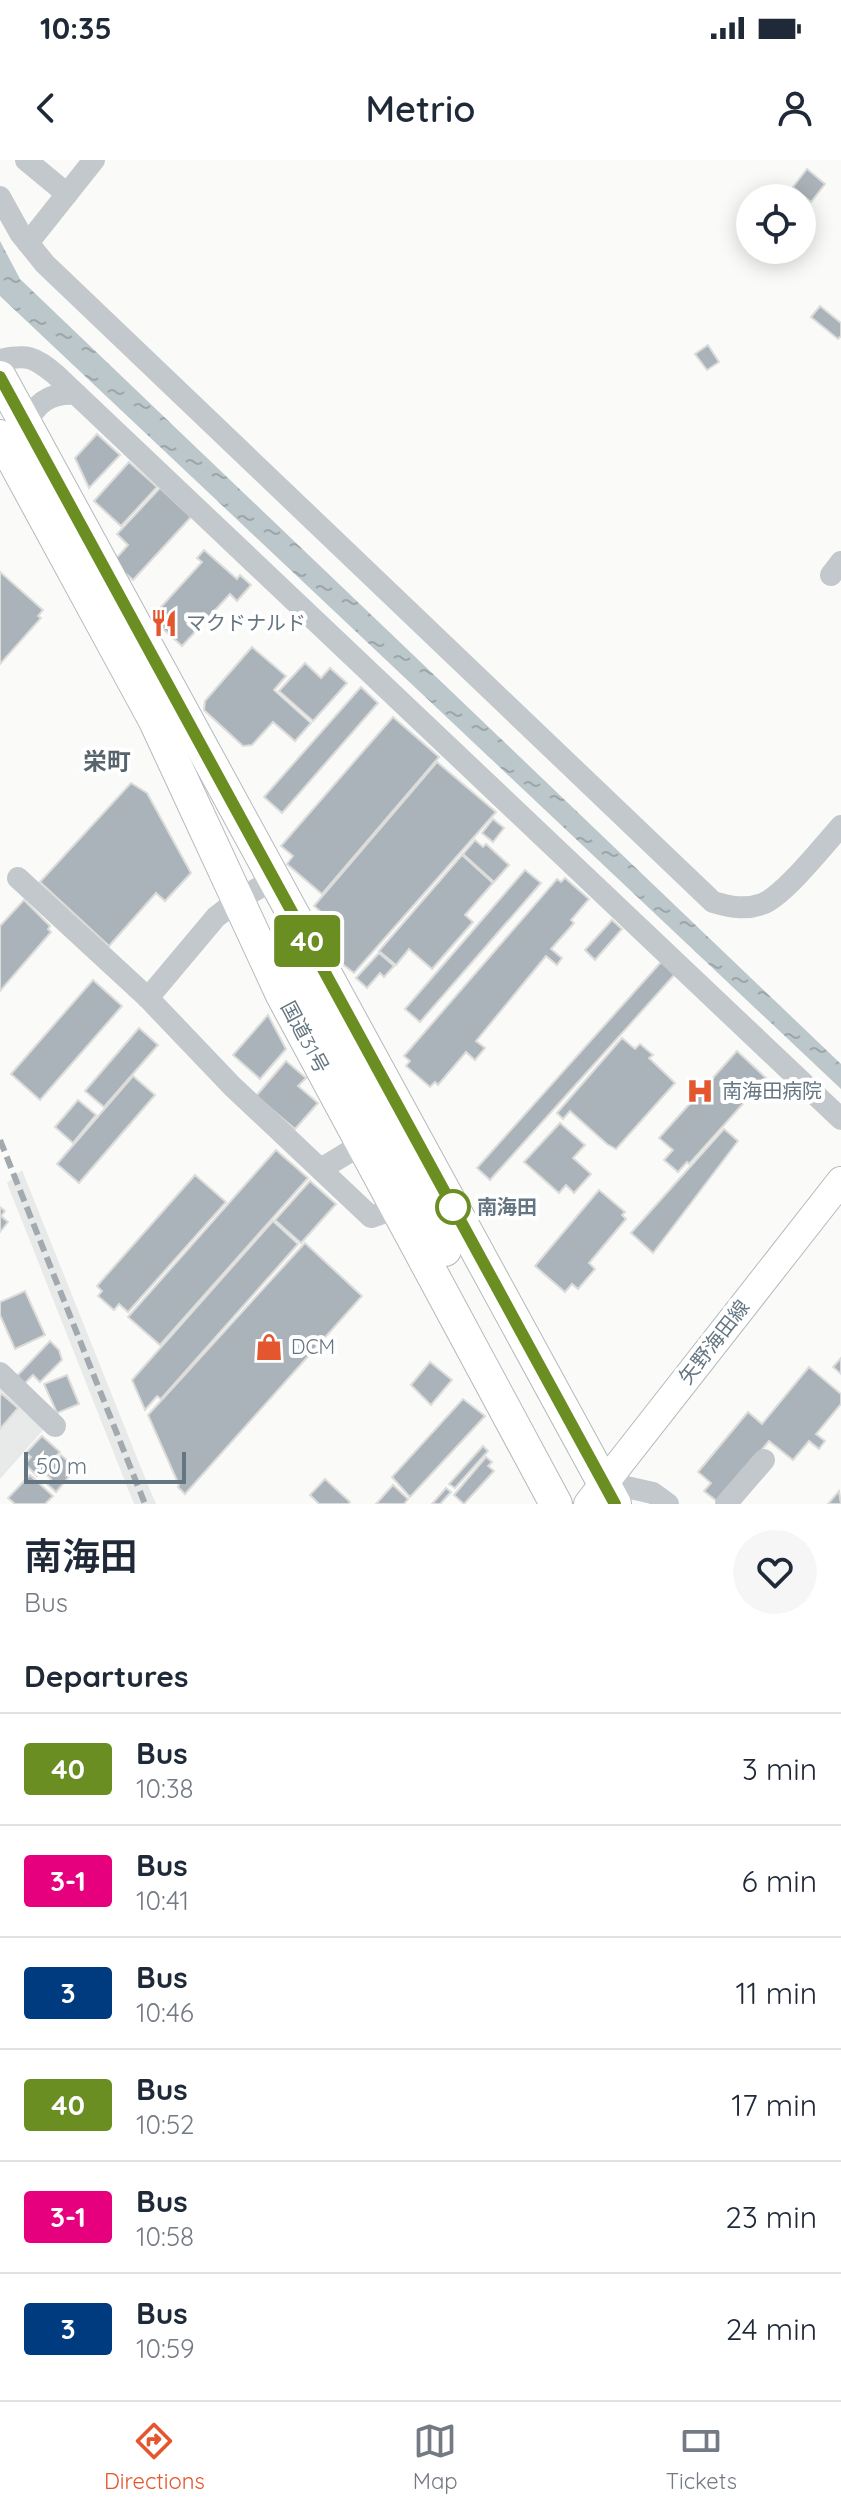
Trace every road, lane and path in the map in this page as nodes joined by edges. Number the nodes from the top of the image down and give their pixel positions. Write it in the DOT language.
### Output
graph roads {
  1 [pos="26,160"];
  2 [pos="94,160"];
  3 [pos="67,194"];
  4 [pos="0,197"];
  5 [pos="28,243"];
  6 [pos="0,360"];
  7 [pos="0,377"];
  8 [pos="76,394"];
  9 [pos="13,431"];
  10 [pos="841,826"];
  11 [pos="18,878"];
  12 [pos="254,890"];
  13 [pos="148,998"];
  14 [pos="841,1119"];
  15 [pos="362,1144"];
  16 [pos="321,1169"];
  17 [pos="841,1181"];
  18 [pos="397,1208"];
  19 [pos="0,1373"];
  20 [pos="55,1426"];
  21 [pos="764,1460"];
  22 [pos="602,1497"];
  23 [pos="556,1504"];
  24 [pos="579,1504"];
  25 [pos="668,1504"];
  26 [pos="726,1504"];
  1 -- 3 [label="street"];
  2 -- 3 [label="street"];
  3 -- 5 [label="street"];
  4 -- 5 [label="street"];
  5 -- 10 [label="street"];
  6 -- 8 [label="street"];
  7 -- 9 [label="highway, 国道31号"];
  8 -- 9 [label="street"];
  8 -- 14 [label="street"];
  9 -- 12 [label="highway, 国道31号"];
  9 -- 12 [label="highway, 国道31号"];
  11 -- 13 [label="street"];
  12 -- 13 [label="street"];
  12 -- 15 [label="highway, 国道31号"];
  12 -- 22 [label="highway, 国道31号"];
  12 -- 24 [label="highway"];
  13 -- 16 [label="street"];
  15 -- 16 [label="street"];
  15 -- 18 [label="highway, 国道31号"];
  16 -- 18 [label="street"];
  17 -- 22 [label="main road, 矢野海田線"];
  18 -- 23 [label="highway, 国道31号"];
  19 -- 20 [label="street"];
  21 -- 26 [label="street"];
  22 -- 25 [label="street"];
}
